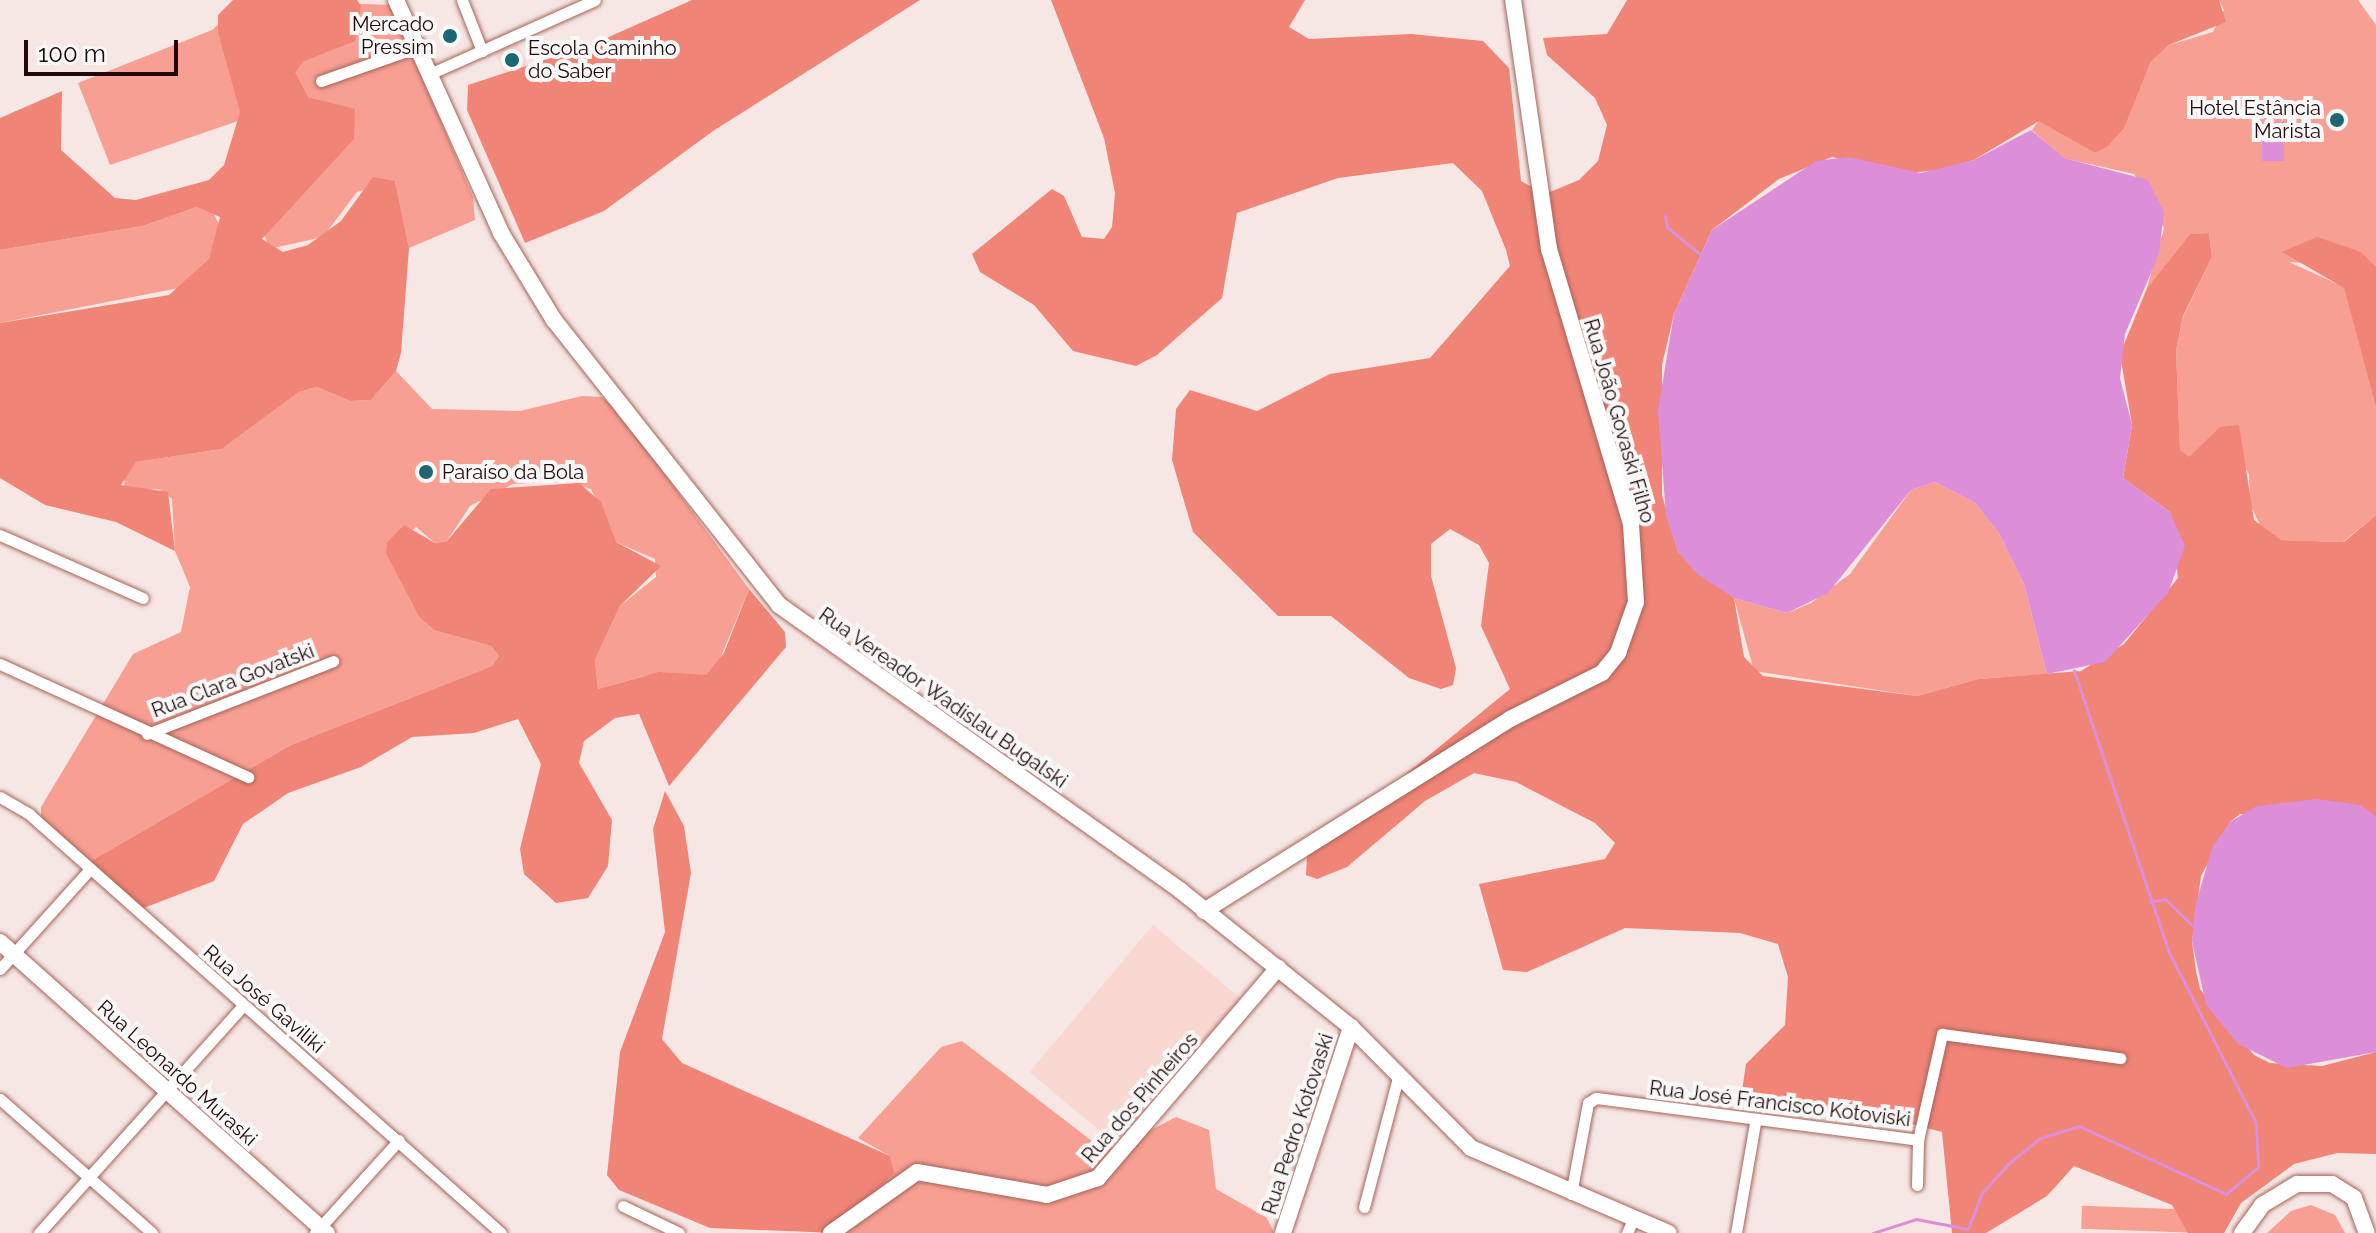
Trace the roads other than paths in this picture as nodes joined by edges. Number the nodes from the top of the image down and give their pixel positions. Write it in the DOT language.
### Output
graph roads {
  1 [pos="396,0"];
  2 [pos="462,0"];
  3 [pos="595,0"];
  4 [pos="1513,0"];
  5 [pos="422,46"];
  6 [pos="482,51"];
  7 [pos="434,72"];
  8 [pos="321,81"];
  9 [pos="0,535"];
  10 [pos="143,598"];
  11 [pos="333,661"];
  12 [pos="0,664"];
  13 [pos="147,734"];
  14 [pos="248,777"];
  15 [pos="0,797"];
  16 [pos="90,869"];
  17 [pos="1204,911"];
  18 [pos="0,942"];
  19 [pos="13,954"];
  20 [pos="1278,968"];
  21 [pos="0,969"];
  22 [pos="243,1006"];
  23 [pos="1351,1027"];
  24 [pos="2120,1058"];
  25 [pos="1398,1077"];
  26 [pos="167,1092"];
  27 [pos="0,1099"];
  28 [pos="1755,1123"];
  29 [pos="399,1140"];
  30 [pos="1918,1140"];
  31 [pos="89,1175"];
  32 [pos="1917,1185"];
  33 [pos="1571,1194"];
  34 [pos="623,1206"];
  35 [pos="1364,1207"];
  36 [pos="1634,1217"];
  37 [pos="321,1231"];
  38 [pos="39,1233"];
  39 [pos="152,1233"];
  40 [pos="501,1233"];
  41 [pos="679,1233"];
  42 [pos="831,1233"];
  43 [pos="1283,1233"];
  44 [pos="1627,1233"];
  45 [pos="1668,1233"];
  46 [pos="1736,1233"];
  47 [pos="2242,1233"];
  48 [pos="2367,1233"];
  1 -- 5 [label="street, Rua Vereador Wadislau Bugalski"];
  2 -- 6 [label="street"];
  3 -- 6 [label="street"];
  4 -- 17 [label="street, Rua João Govaski Filho"];
  5 -- 7 [label="street, Rua Vereador Wadislau Bugalski"];
  5 -- 8 [label="street"];
  6 -- 7 [label="street"];
  7 -- 17 [label="street, Rua Vereador Wadislau Bugalski"];
  9 -- 10 [label="street"];
  11 -- 13 [label="street, Rua Clara Govatski"];
  12 -- 13 [label="street"];
  13 -- 14 [label="street"];
  15 -- 16 [label="street, Rua José Gaviliki"];
  16 -- 19 [label="street"];
  16 -- 22 [label="street, Rua José Gaviliki"];
  17 -- 20 [label="street, Rua Vereador Wadislau Bugalski"];
  18 -- 19 [label="street, Rua Leonardo Muraski"];
  19 -- 21 [label="street"];
  19 -- 26 [label="street, Rua Leonardo Muraski"];
  20 -- 23 [label="street, Rua Vereador Wadislau Bugalski"];
  20 -- 42 [label="street, Rua dos Pinheiros"];
  22 -- 26 [label="street"];
  22 -- 29 [label="street, Rua José Gaviliki"];
  23 -- 25 [label="street, Rua Vereador Wadislau Bugalski"];
  23 -- 43 [label="street, Rua Pedro Kotovaski"];
  24 -- 30 [label="street, Rua José Francisco Kotoviski"];
  25 -- 33 [label="street, Rua Vereador Wadislau Bugalski"];
  25 -- 35 [label="street"];
  26 -- 31 [label="street"];
  26 -- 37 [label="street, Rua Leonardo Muraski"];
  27 -- 31 [label="street"];
  28 -- 30 [label="street, Rua José Francisco Kotoviski"];
  28 -- 33 [label="street, Rua José Francisco Kotoviski"];
  28 -- 46 [label="street"];
  29 -- 37 [label="street"];
  29 -- 40 [label="street, Rua José Gaviliki"];
  30 -- 32 [label="street"];
  31 -- 38 [label="street"];
  31 -- 39 [label="street"];
  33 -- 36 [label="street, Rua Vereador Wadislau Bugalski"];
  34 -- 41 [label="street"];
  36 -- 44 [label="street"];
  36 -- 45 [label="street, Rua Vereador Wadislau Bugalski"];
  47 -- 48 [label="street"];
}
